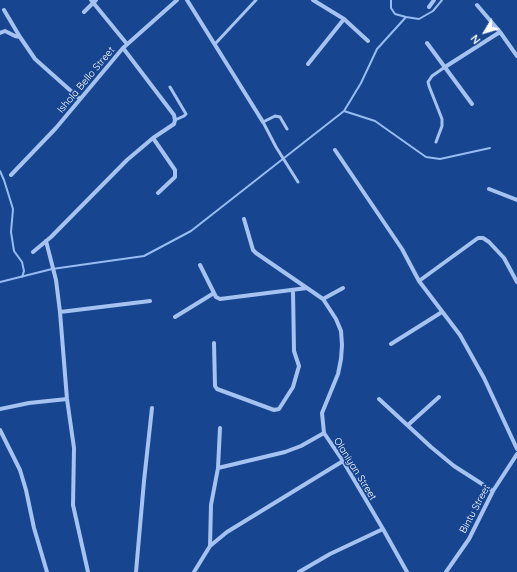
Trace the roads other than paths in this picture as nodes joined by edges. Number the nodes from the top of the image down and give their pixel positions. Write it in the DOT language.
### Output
graph roads {
  1 [pos="177,0"];
  2 [pos="187,0"];
  3 [pos="256,0"];
  4 [pos="313,0"];
  5 [pos="434,0"];
  6 [pos="94,1"];
  7 [pos="477,4"];
  8 [pos="429,7"];
  9 [pos="4,10"];
  10 [pos="84,12"];
  11 [pos="344,19"];
  12 [pos="500,32"];
  13 [pos="0,33"];
  14 [pos="20,37"];
  15 [pos="368,41"];
  16 [pos="427,43"];
  17 [pos="127,44"];
  18 [pos="215,44"];
  19 [pos="123,48"];
  20 [pos="517,56"];
  21 [pos="308,64"];
  22 [pos="445,68"];
  23 [pos="170,88"];
  24 [pos="80,99"];
  25 [pos="472,104"];
  26 [pos="176,120"];
  27 [pos="263,122"];
  28 [pos="287,129"];
  29 [pos="152,138"];
  30 [pos="436,142"];
  31 [pos="335,150"];
  32 [pos="11,174"];
  33 [pos="298,182"];
  34 [pos="489,189"];
  35 [pos="158,193"];
  36 [pos="517,200"];
  37 [pos="244,220"];
  38 [pos="46,241"];
  39 [pos="33,252"];
  40 [pos="200,265"];
  41 [pos="419,281"];
  42 [pos="517,282"];
  43 [pos="307,288"];
  44 [pos="343,288"];
  45 [pos="292,291"];
  46 [pos="214,293"];
  47 [pos="323,299"];
  48 [pos="150,302"];
  49 [pos="60,312"];
  50 [pos="442,312"];
  51 [pos="175,317"];
  52 [pos="214,343"];
  53 [pos="391,344"];
  54 [pos="439,397"];
  55 [pos="67,399"];
  56 [pos="379,399"];
  57 [pos="152,408"];
  58 [pos="0,409"];
  59 [pos="408,425"];
  60 [pos="220,428"];
  61 [pos="0,430"];
  62 [pos="324,433"];
  63 [pos="517,449"];
  64 [pos="517,454"];
  65 [pos="343,461"];
  66 [pos="218,468"];
  67 [pos="493,491"];
  68 [pos="383,529"];
  69 [pos="210,546"];
  70 [pos="47,572"];
  71 [pos="88,572"];
  72 [pos="136,572"];
  73 [pos="194,572"];
  74 [pos="299,572"];
  75 [pos="407,572"];
  76 [pos="446,572"];
  1 -- 17 [label="street, Ishola Bello Street"];
  2 -- 18 [label="street"];
  3 -- 18 [label="lane"];
  4 -- 11 [label="street"];
  5 -- 8 [label="street"];
  6 -- 10 [label="street"];
  6 -- 17 [label="street"];
  7 -- 12 [label="street"];
  9 -- 14 [label="street"];
  11 -- 15 [label="street"];
  11 -- 21 [label="street"];
  12 -- 20 [label="street"];
  12 -- 22 [label="street"];
  13 -- 14 [label="street"];
  14 -- 24 [label="street"];
  16 -- 22 [label="street"];
  17 -- 19 [label="street, Ishola Bello Street"];
  18 -- 27 [label="street"];
  19 -- 24 [label="street, Ishola Bello Street"];
  19 -- 26 [label="street"];
  22 -- 25 [label="street"];
  22 -- 30 [label="lane"];
  23 -- 26 [label="lane"];
  24 -- 32 [label="street, Ishola Bello Street"];
  26 -- 29 [label="street"];
  27 -- 28 [label="lane"];
  27 -- 33 [label="lane"];
  29 -- 35 [label="street"];
  29 -- 38 [label="street"];
  31 -- 41 [label="street"];
  34 -- 36 [label="street"];
  37 -- 43 [label="street, Olaniyan Street"];
  38 -- 39 [label="street"];
  38 -- 49 [label="street"];
  40 -- 46 [label="street"];
  41 -- 42 [label="street"];
  41 -- 50 [label="street"];
  43 -- 45 [label="street"];
  43 -- 47 [label="street, Olaniyan Street"];
  44 -- 47 [label="street"];
  45 -- 46 [label="street"];
  45 -- 52 [label="street"];
  46 -- 51 [label="street"];
  47 -- 62 [label="street, Olaniyan Street"];
  48 -- 49 [label="street"];
  49 -- 55 [label="street"];
  50 -- 53 [label="street"];
  50 -- 63 [label="street"];
  54 -- 59 [label="street"];
  55 -- 58 [label="street"];
  55 -- 71 [label="street"];
  56 -- 59 [label="street"];
  57 -- 72 [label="street"];
  59 -- 67 [label="street"];
  60 -- 66 [label="street"];
  61 -- 70 [label="street"];
  62 -- 65 [label="street, Olaniyan Street"];
  62 -- 66 [label="street"];
  64 -- 67 [label="street, Bintu Street"];
  65 -- 68 [label="street, Olaniyan Street"];
  65 -- 69 [label="street"];
  66 -- 69 [label="street"];
  67 -- 76 [label="street, Bintu Street"];
  68 -- 74 [label="street"];
  68 -- 75 [label="street, Olaniyan Street"];
  69 -- 73 [label="street"];
}
